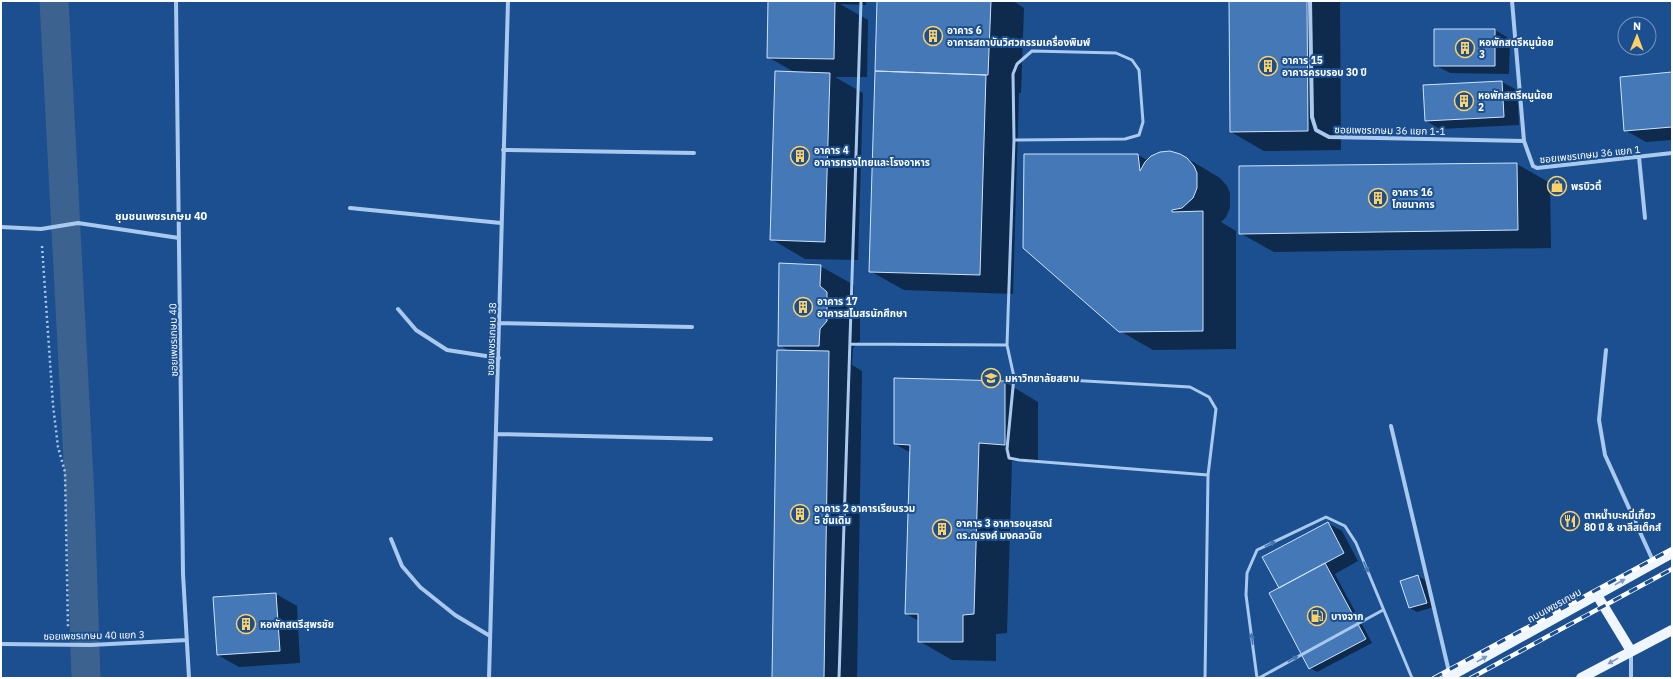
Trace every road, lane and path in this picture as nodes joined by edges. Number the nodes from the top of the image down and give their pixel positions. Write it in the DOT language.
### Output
graph roads {
  1 [pos="176,1"];
  2 [pos="508,1"];
  3 [pos="861,1"];
  4 [pos="1310,1"];
  5 [pos="1512,1"];
  6 [pos="1014,140"];
  7 [pos="1524,141"];
  8 [pos="503,150"];
  9 [pos="694,153"];
  10 [pos="1672,153"];
  11 [pos="1639,156"];
  12 [pos="350,208"];
  13 [pos="1644,218"];
  14 [pos="501,224"];
  15 [pos="1,227"];
  16 [pos="41,229"];
  17 [pos="179,238"];
  18 [pos="398,309"];
  19 [pos="500,324"];
  20 [pos="692,327"];
  21 [pos="850,344"];
  22 [pos="1007,345"];
  23 [pos="1606,350"];
  24 [pos="499,358"];
  25 [pos="1014,376"];
  26 [pos="1391,426"];
  27 [pos="496,434"];
  28 [pos="711,439"];
  29 [pos="1208,475"];
  30 [pos="391,539"];
  31 [pos="1672,553"];
  32 [pos="1654,563"];
  33 [pos="1597,595"];
  34 [pos="1384,610"];
  35 [pos="1672,630"];
  36 [pos="490,636"];
  37 [pos="187,640"];
  38 [pos="1,644"];
  39 [pos="69,644"];
  40 [pos="1631,651"];
  41 [pos="1449,677"];
  42 [pos="189,678"];
  43 [pos="489,678"];
  44 [pos="839,678"];
  45 [pos="1204,678"];
  46 [pos="1258,678"];
  47 [pos="1412,678"];
  48 [pos="1582,678"];
  49 [pos="1631,678"];
  1 -- 17 [label="street, ซอยเพชรเกษม 40"];
  2 -- 8 [label="street, ซอยเพชรเกษม 38"];
  3 -- 21 [label="lane"];
  4 -- 7 [label="street, ซอยเพชรเกษม 36 แยก 1-1"];
  5 -- 7 [label="street, ซอยเพชรเกษม 36 แยก 1"];
  6 -- 6 [label="lane"];
  6 -- 22 [label="lane"];
  7 -- 11 [label="street, ซอยเพชรเกษม 36 แยก 1"];
  8 -- 9 [label="street"];
  8 -- 14 [label="street, ซอยเพชรเกษม 38"];
  10 -- 11 [label="street, ซอยเพชรเกษม 36 แยก 1"];
  11 -- 13 [label="street"];
  12 -- 14 [label="street"];
  14 -- 19 [label="street, ซอยเพชรเกษม 38"];
  15 -- 16 [label="street"];
  16 -- 17 [label="street"];
  16 -- 39 [label="path"];
  17 -- 37 [label="street, ซอยเพชรเกษม 40"];
  18 -- 24 [label="street"];
  19 -- 20 [label="street"];
  19 -- 24 [label="street, ซอยเพชรเกษม 38"];
  21 -- 22 [label="lane"];
  21 -- 44 [label="lane"];
  22 -- 25 [label="lane"];
  23 -- 32 [label="street"];
  24 -- 27 [label="street, ซอยเพชรเกษม 38"];
  25 -- 29 [label="lane"];
  25 -- 29 [label="lane"];
  26 -- 41 [label="street"];
  27 -- 28 [label="street"];
  27 -- 36 [label="street, ซอยเพชรเกษม 38"];
  29 -- 45 [label="lane"];
  30 -- 36 [label="street"];
  31 -- 32 [label="main road, ถนนเพชรเกษม"];
  33 -- 32 [label="main road, ถนนเพชรเกษม, one-way"];
  33 -- 40 [label="main road"];
  41 -- 33 [label="main road, ถนนเพชรเกษม, one-way"];
  46 -- 34 [label="lane, one-way"];
  46 -- 34 [label="lane, one-way"];
  34 -- 47 [label="lane"];
  35 -- 40 [label="main road"];
  36 -- 43 [label="street, ซอยเพชรเกษม 38"];
  37 -- 39 [label="street, ซอยเพชรเกษม 40 แยก 3"];
  37 -- 42 [label="street, ซอยเพชรเกษม 40"];
  38 -- 39 [label="street, ซอยเพชรเกษม 40 แยก 3"];
  40 -- 48 [label="main road, one-way"];
  40 -- 49 [label="street"];
}
